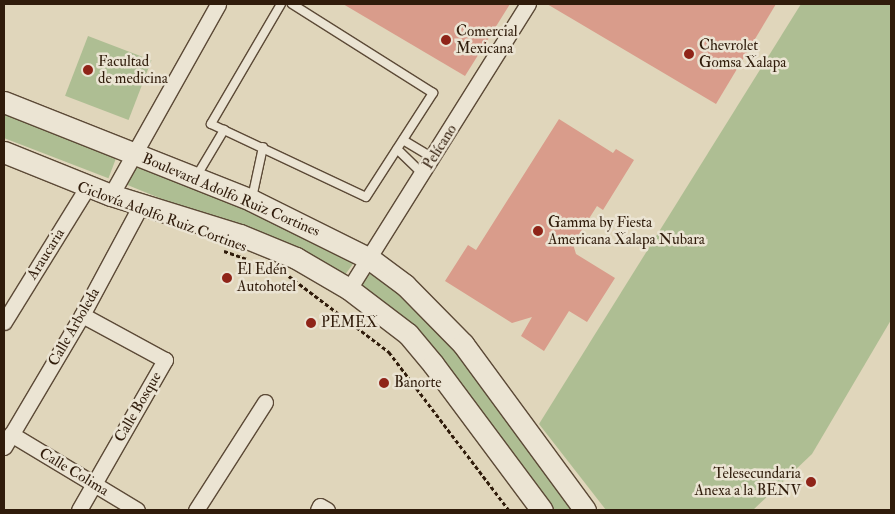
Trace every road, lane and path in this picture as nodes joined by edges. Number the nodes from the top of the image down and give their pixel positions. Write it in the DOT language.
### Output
graph roads {
  1 [pos="218,4"];
  2 [pos="281,4"];
  3 [pos="292,4"];
  4 [pos="528,4"];
  5 [pos="4,102"];
  6 [pos="224,130"];
  7 [pos="403,140"];
  8 [pos="263,147"];
  9 [pos="397,149"];
  10 [pos="134,152"];
  11 [pos="5,155"];
  12 [pos="433,158"];
  13 [pos="424,174"];
  14 [pos="196,177"];
  15 [pos="88,186"];
  16 [pos="111,195"];
  17 [pos="251,200"];
  18 [pos="141,205"];
  19 [pos="222,250"];
  20 [pos="370,259"];
  21 [pos="249,260"];
  22 [pos="284,273"];
  23 [pos="349,289"];
  24 [pos="82,315"];
  25 [pos="4,322"];
  26 [pos="265,402"];
  27 [pos="8,440"];
  28 [pos="93,484"];
  29 [pos="534,506"];
  30 [pos="79,510"];
  31 [pos="137,510"];
  32 [pos="196,510"];
  33 [pos="509,510"];
  34 [pos="586,510"];
  1 -- 10 [label="street"];
  2 -- 6 [label="lane"];
  3 -- 7 [label="lane"];
  4 -- 12 [label="street, Pelícano"];
  5 -- 10 [label="main road, Boulevard Adolfo Ruiz Cortines"];
  6 -- 8 [label="lane"];
  6 -- 14 [label="lane"];
  7 -- 9 [label="lane"];
  7 -- 12 [label="lane"];
  8 -- 9 [label="lane"];
  8 -- 17 [label="lane"];
  9 -- 13 [label="lane"];
  10 -- 14 [label="main road, Boulevard Adolfo Ruiz Cortines"];
  10 -- 16 [label="street"];
  11 -- 15 [label="main road"];
  12 -- 13 [label="street, Pelícano"];
  13 -- 20 [label="street, Pelícano"];
  14 -- 17 [label="main road, Boulevard Adolfo Ruiz Cortines"];
  15 -- 16 [label="main road"];
  15 -- 25 [label="street, Araucaria"];
  16 -- 18 [label="main road"];
  17 -- 20 [label="main road, Boulevard Adolfo Ruiz Cortines"];
  18 -- 23 [label="main road"];
  18 -- 24 [label="street, Calle Arboleda"];
  19 -- 21 [label="path, Ciclovía Adolfo Ruiz Cortines"];
  20 -- 23 [label="street, Pelícano"];
  20 -- 34 [label="main road, Boulevard Adolfo Ruiz Cortines"];
  22 -- 33 [label="path"];
  23 -- 29 [label="main road"];
  24 -- 27 [label="street, Calle Arboleda"];
  24 -- 28 [label="street, Calle Bosque"];
  26 -- 32 [label="street"];
  27 -- 28 [label="street, Calle Colima"];
  28 -- 30 [label="street, Calle Bosque"];
  28 -- 31 [label="street, Calle Colima"];
}
